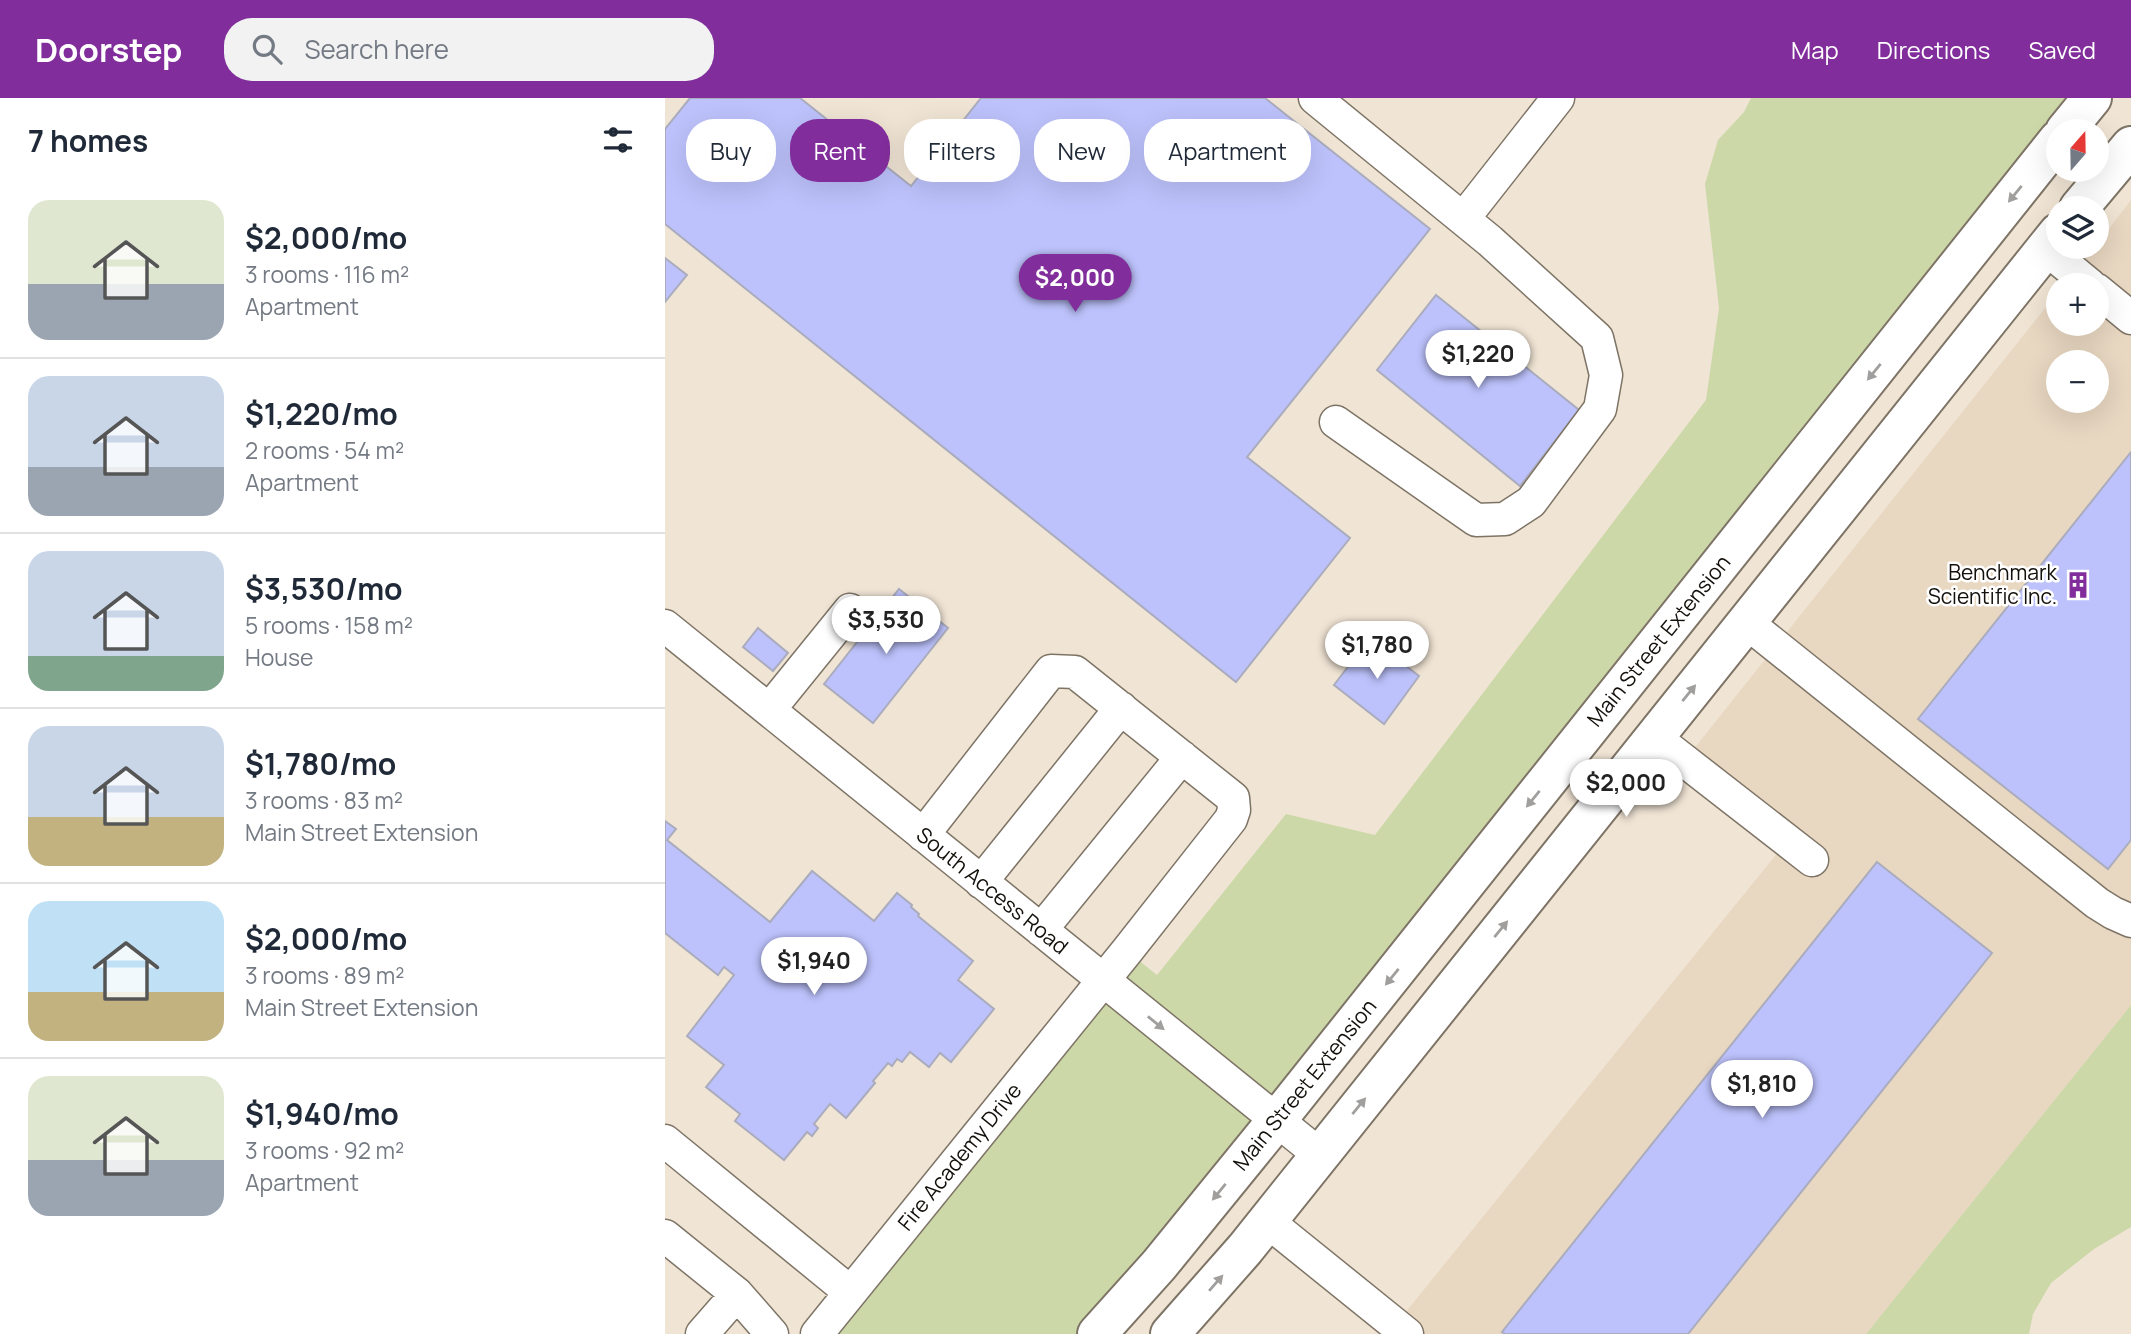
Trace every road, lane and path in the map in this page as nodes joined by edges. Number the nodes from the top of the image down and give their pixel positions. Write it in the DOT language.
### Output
graph roads {
  1 [pos="1315,98"];
  2 [pos="1558,98"];
  3 [pos="2092,98"];
  4 [pos="2075,119"];
  5 [pos="2131,146"];
  6 [pos="2046,155"];
  7 [pos="2089,196"];
  8 [pos="1463,219"];
  9 [pos="2046,248"];
  10 [pos="2068,259"];
  11 [pos="2080,273"];
  12 [pos="2109,300"];
  13 [pos="2131,318"];
  14 [pos="1336,422"];
  15 [pos="850,610"];
  16 [pos="1746,622"];
  17 [pos="665,626"];
  18 [pos="1121,708"];
  19 [pos="769,710"];
  20 [pos="1654,737"];
  21 [pos="1182,757"];
  22 [pos="923,835"];
  23 [pos="1812,860"];
  24 [pos="981,882"];
  25 [pos="2131,922"];
  26 [pos="1041,930"];
  27 [pos="1103,980"];
  28 [pos="1277,1120"];
  29 [pos="665,1141"];
  30 [pos="1320,1155"];
  31 [pos="1267,1221"];
  32 [pos="667,1242"];
  33 [pos="850,1292"];
  34 [pos="737,1294"];
  35 [pos="702,1334"];
  36 [pos="772,1334"];
  37 [pos="817,1334"];
  38 [pos="1097,1334"];
  39 [pos="1170,1334"];
  40 [pos="1407,1334"];
  1 -- 8 [label="lane"];
  2 -- 8 [label="lane"];
  3 -- 4 [label="main road"];
  5 -- 7 [label="main road"];
  6 -- 28 [label="main road, Main Street Extension, one-way"];
  8 -- 14 [label="lane"];
  9 -- 16 [label="main road"];
  10 -- 11 [label="lane"];
  12 -- 13 [label="lane"];
  15 -- 19 [label="lane"];
  20 -- 16 [label="main road, one-way"];
  16 -- 25 [label="lane"];
  17 -- 19 [label="lane, South Access Road"];
  18 -- 21 [label="lane"];
  18 -- 22 [label="lane"];
  18 -- 24 [label="lane"];
  19 -- 22 [label="lane, South Access Road"];
  20 -- 23 [label="lane"];
  30 -- 20 [label="main road, one-way"];
  21 -- 26 [label="lane"];
  21 -- 27 [label="lane, Fire Academy Drive"];
  22 -- 24 [label="lane, South Access Road"];
  24 -- 26 [label="lane, South Access Road"];
  26 -- 27 [label="lane, South Access Road"];
  27 -- 28 [label="lane, South Access Road, one-way"];
  27 -- 33 [label="lane, Fire Academy Drive"];
  28 -- 30 [label="lane, South Access Road"];
  28 -- 38 [label="main road, Main Street Extension, one-way"];
  29 -- 33 [label="lane"];
  30 -- 31 [label="main road"];
  39 -- 31 [label="main road, one-way"];
  31 -- 40 [label="lane"];
  32 -- 34 [label="lane"];
  33 -- 37 [label="lane, Fire Academy Drive"];
  34 -- 35 [label="lane"];
  34 -- 36 [label="lane"];
}
